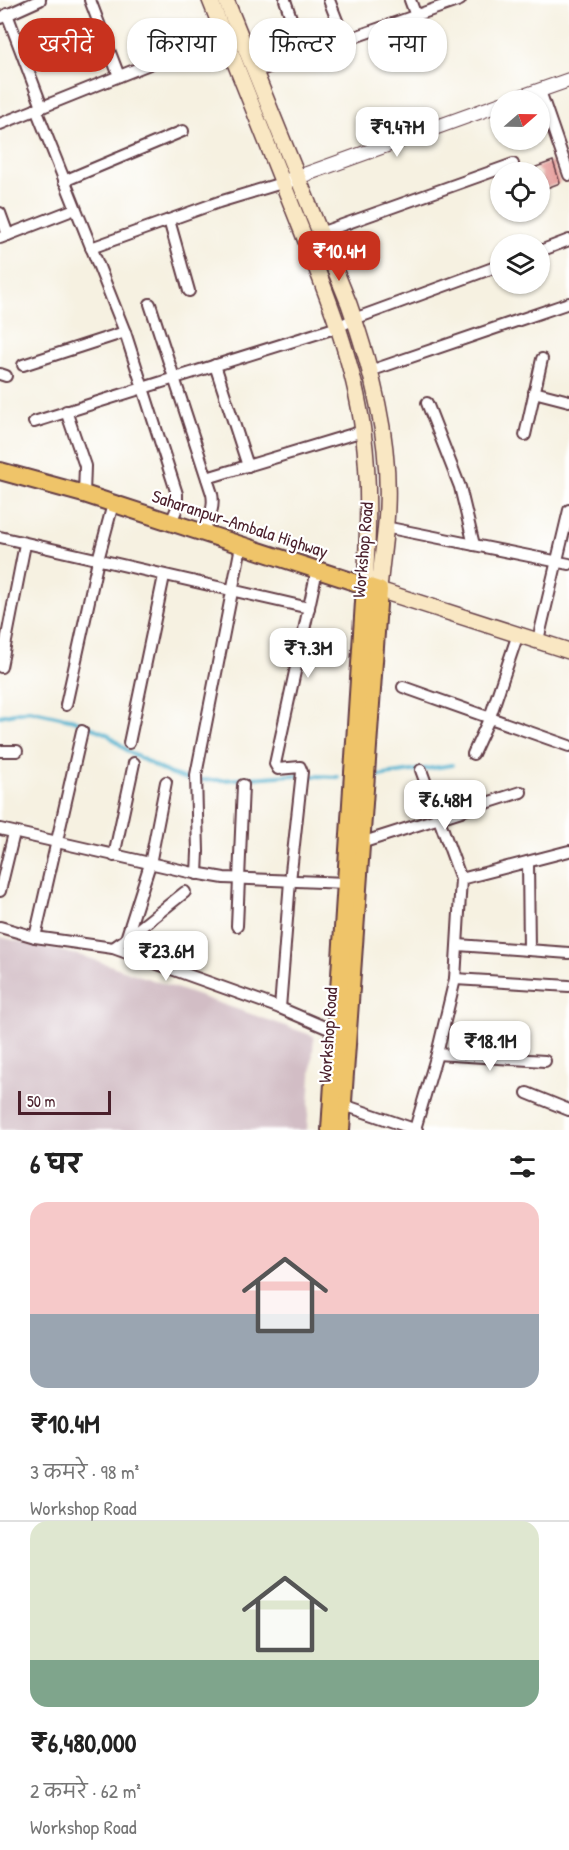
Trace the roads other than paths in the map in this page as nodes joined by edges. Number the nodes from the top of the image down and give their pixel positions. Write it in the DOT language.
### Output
graph roads {
  1 [pos="40,0"];
  2 [pos="90,0"];
  3 [pos="210,0"];
  4 [pos="226,0"];
  5 [pos="285,0"];
  6 [pos="329,0"];
  7 [pos="410,0"];
  8 [pos="460,0"];
  9 [pos="23,3"];
  10 [pos="4,16"];
  11 [pos="416,16"];
  12 [pos="222,18"];
  13 [pos="229,18"];
  14 [pos="291,18"];
  15 [pos="336,18"];
  16 [pos="356,37"];
  17 [pos="237,42"];
  18 [pos="237,47"];
  19 [pos="249,62"];
  20 [pos="129,72"];
  21 [pos="255,72"];
  22 [pos="119,76"];
  23 [pos="569,80"];
  24 [pos="543,90"];
  25 [pos="39,108"];
  26 [pos="490,108"];
  27 [pos="550,120"];
  28 [pos="0,124"];
  29 [pos="183,131"];
  30 [pos="490,172"];
  31 [pos="569,175"];
  32 [pos="290,180"];
  33 [pos="64,181"];
  34 [pos="75,209"];
  35 [pos="0,213"];
  36 [pos="169,220"];
  37 [pos="320,233"];
  38 [pos="4,237"];
  39 [pos="569,240"];
  40 [pos="550,247"];
  41 [pos="91,248"];
  42 [pos="490,269"];
  43 [pos="189,291"];
  44 [pos="569,303"];
  45 [pos="150,304"];
  46 [pos="354,319"];
  47 [pos="338,327"];
  48 [pos="125,332"];
  49 [pos="542,359"];
  50 [pos="23,365"];
  51 [pos="215,365"];
  52 [pos="370,371"];
  53 [pos="174,377"];
  54 [pos="143,388"];
  55 [pos="534,392"];
  56 [pos="569,400"];
  57 [pos="427,403"];
  58 [pos="66,411"];
  59 [pos="34,422"];
  60 [pos="363,431"];
  61 [pos="525,435"];
  62 [pos="248,466"];
  63 [pos="0,471"];
  64 [pos="207,478"];
  65 [pos="84,494"];
  66 [pos="113,504"];
  67 [pos="569,510"];
  68 [pos="171,522"];
  69 [pos="385,527"];
  70 [pos="203,533"];
  71 [pos="0,537"];
  72 [pos="25,544"];
  73 [pos="474,545"];
  74 [pos="241,546"];
  75 [pos="98,560"];
  76 [pos="557,562"];
  77 [pos="569,564"];
  78 [pos="317,570"];
  79 [pos="164,576"];
  80 [pos="372,588"];
  81 [pos="232,591"];
  82 [pos="309,608"];
  83 [pos="518,634"];
  84 [pos="538,640"];
  85 [pos="569,651"];
  86 [pos="1,667"];
  87 [pos="402,687"];
  88 [pos="66,705"];
  89 [pos="490,717"];
  90 [pos="82,731"];
  91 [pos="129,742"];
  92 [pos="569,746"];
  93 [pos="0,751"];
  94 [pos="17,751"];
  95 [pos="473,754"];
  96 [pos="134,763"];
  97 [pos="421,770"];
  98 [pos="166,782"];
  99 [pos="243,785"];
  100 [pos="521,792"];
  101 [pos="439,818"];
  102 [pos="0,829"];
  103 [pos="14,833"];
  104 [pos="58,843"];
  105 [pos="361,843"];
  106 [pos="569,851"];
  107 [pos="114,856"];
  108 [pos="528,862"];
  109 [pos="150,864"];
  110 [pos="196,874"];
  111 [pos="239,879"];
  112 [pos="461,879"];
  113 [pos="290,880"];
  114 [pos="346,883"];
  115 [pos="0,891"];
  116 [pos="185,892"];
  117 [pos="237,926"];
  118 [pos="0,927"];
  119 [pos="35,937"];
  120 [pos="126,939"];
  121 [pos="458,945"];
  122 [pos="113,948"];
  123 [pos="530,950"];
  124 [pos="569,953"];
  125 [pos="455,979"];
  126 [pos="569,986"];
  127 [pos="280,1008"];
  128 [pos="336,1032"];
  129 [pos="437,1054"];
  130 [pos="545,1061"];
  131 [pos="527,1093"];
  132 [pos="337,1103"];
  133 [pos="569,1110"];
  134 [pos="330,1130"];
  135 [pos="342,1130"];
  136 [pos="416,1130"];
  1 -- 9 [label="street"];
  2 -- 22 [label="street"];
  3 -- 12 [label="main road, Workshop Road"];
  4 -- 13 [label="main road, Workshop Road"];
  5 -- 14 [label="street"];
  6 -- 15 [label="street"];
  7 -- 11 [label="street"];
  8 -- 11 [label="street"];
  9 -- 10 [label="street"];
  10 -- 25 [label="street"];
  11 -- 16 [label="street"];
  17 -- 19 [label="main road, Workshop Road"];
  18 -- 32 [label="main road, Workshop Road"];
  20 -- 22 [label="street"];
  21 -- 32 [label="main road, Workshop Road"];
  22 -- 25 [label="street"];
  23 -- 24 [label="street"];
  25 -- 28 [label="street"];
  25 -- 33 [label="street"];
  26 -- 32 [label="street"];
  27 -- 31 [label="street"];
  29 -- 33 [label="street"];
  30 -- 37 [label="street"];
  32 -- 36 [label="street"];
  32 -- 37 [label="main road, Workshop Road"];
  32 -- 47 [label="main road, Workshop Road"];
  33 -- 34 [label="street"];
  34 -- 38 [label="street"];
  34 -- 41 [label="street"];
  35 -- 38 [label="street"];
  36 -- 41 [label="street"];
  36 -- 43 [label="street"];
  37 -- 46 [label="main road, Workshop Road"];
  39 -- 40 [label="street"];
  41 -- 48 [label="street"];
  42 -- 46 [label="street"];
  44 -- 52 [label="street"];
  45 -- 53 [label="street"];
  46 -- 47 [label="street"];
  46 -- 52 [label="main road, Workshop Road"];
  47 -- 51 [label="street"];
  47 -- 60 [label="main road, Workshop Road"];
  48 -- 50 [label="street"];
  48 -- 54 [label="street"];
  49 -- 55 [label="street"];
  51 -- 53 [label="street"];
  51 -- 62 [label="street"];
  52 -- 69 [label="main road, Workshop Road"];
  53 -- 54 [label="street"];
  53 -- 64 [label="street"];
  54 -- 58 [label="street"];
  54 -- 68 [label="street"];
  55 -- 56 [label="street"];
  55 -- 61 [label="street"];
  57 -- 73 [label="street"];
  58 -- 59 [label="street"];
  58 -- 65 [label="street"];
  60 -- 62 [label="street"];
  60 -- 80 [label="main road, Workshop Road"];
  62 -- 64 [label="street"];
  63 -- 65 [label="main road, Saharanpur-Ambala Highway"];
  64 -- 70 [label="street"];
  65 -- 66 [label="main road, Saharanpur-Ambala Highway"];
  66 -- 68 [label="main road, Saharanpur-Ambala Highway"];
  66 -- 75 [label="street"];
  67 -- 76 [label="street"];
  68 -- 70 [label="main road, Saharanpur-Ambala Highway"];
  69 -- 73 [label="street"];
  69 -- 80 [label="main road, Workshop Road"];
  70 -- 74 [label="main road, Saharanpur-Ambala Highway"];
  71 -- 72 [label="street"];
  72 -- 75 [label="street"];
  72 -- 86 [label="street"];
  73 -- 76 [label="street"];
  74 -- 78 [label="main road, Saharanpur-Ambala Highway"];
  74 -- 81 [label="street"];
  75 -- 79 [label="street"];
  75 -- 88 [label="street"];
  76 -- 77 [label="street"];
  76 -- 84 [label="street"];
  78 -- 80 [label="main road, Saharanpur-Ambala Highway"];
  78 -- 82 [label="street"];
  79 -- 81 [label="street"];
  79 -- 91 [label="street"];
  80 -- 83 [label="main road, Saharanpur-Ambala Highway"];
  80 -- 105 [label="main road, Workshop Road"];
  80 -- 114 [label="main road, Workshop Road"];
  81 -- 82 [label="street"];
  81 -- 110 [label="street"];
  82 -- 113 [label="street"];
  83 -- 84 [label="main road, Saharanpur-Ambala Highway"];
  83 -- 89 [label="street"];
  84 -- 85 [label="main road, Saharanpur-Ambala Highway"];
  87 -- 89 [label="street"];
  89 -- 92 [label="street"];
  89 -- 95 [label="street"];
  90 -- 104 [label="street"];
  93 -- 94 [label="street"];
  96 -- 107 [label="street"];
  97 -- 101 [label="street"];
  98 -- 109 [label="street"];
  99 -- 111 [label="street"];
  100 -- 101 [label="street"];
  101 -- 105 [label="street"];
  101 -- 112 [label="street"];
  102 -- 103 [label="street"];
  103 -- 104 [label="street"];
  103 -- 115 [label="street"];
  104 -- 107 [label="street"];
  104 -- 119 [label="street"];
  105 -- 132 [label="main road, Workshop Road"];
  106 -- 108 [label="street"];
  107 -- 109 [label="street"];
  108 -- 112 [label="street"];
  108 -- 123 [label="street"];
  109 -- 110 [label="street"];
  109 -- 120 [label="street"];
  110 -- 111 [label="street"];
  111 -- 113 [label="street"];
  111 -- 117 [label="street"];
  112 -- 121 [label="street"];
  113 -- 114 [label="street"];
  113 -- 127 [label="street"];
  114 -- 128 [label="main road, Workshop Road"];
  116 -- 120 [label="street"];
  118 -- 119 [label="street"];
  119 -- 122 [label="street"];
  120 -- 122 [label="street"];
  121 -- 123 [label="street"];
  121 -- 125 [label="street"];
  122 -- 127 [label="street"];
  123 -- 124 [label="street"];
  125 -- 126 [label="street"];
  125 -- 129 [label="street"];
  127 -- 128 [label="street"];
  128 -- 132 [label="main road, Workshop Road"];
  129 -- 130 [label="street"];
  129 -- 136 [label="street"];
  131 -- 133 [label="street"];
  132 -- 134 [label="main road, Workshop Road"];
  132 -- 135 [label="main road, Workshop Road"];
  132 -- 136 [label="street"];
}
